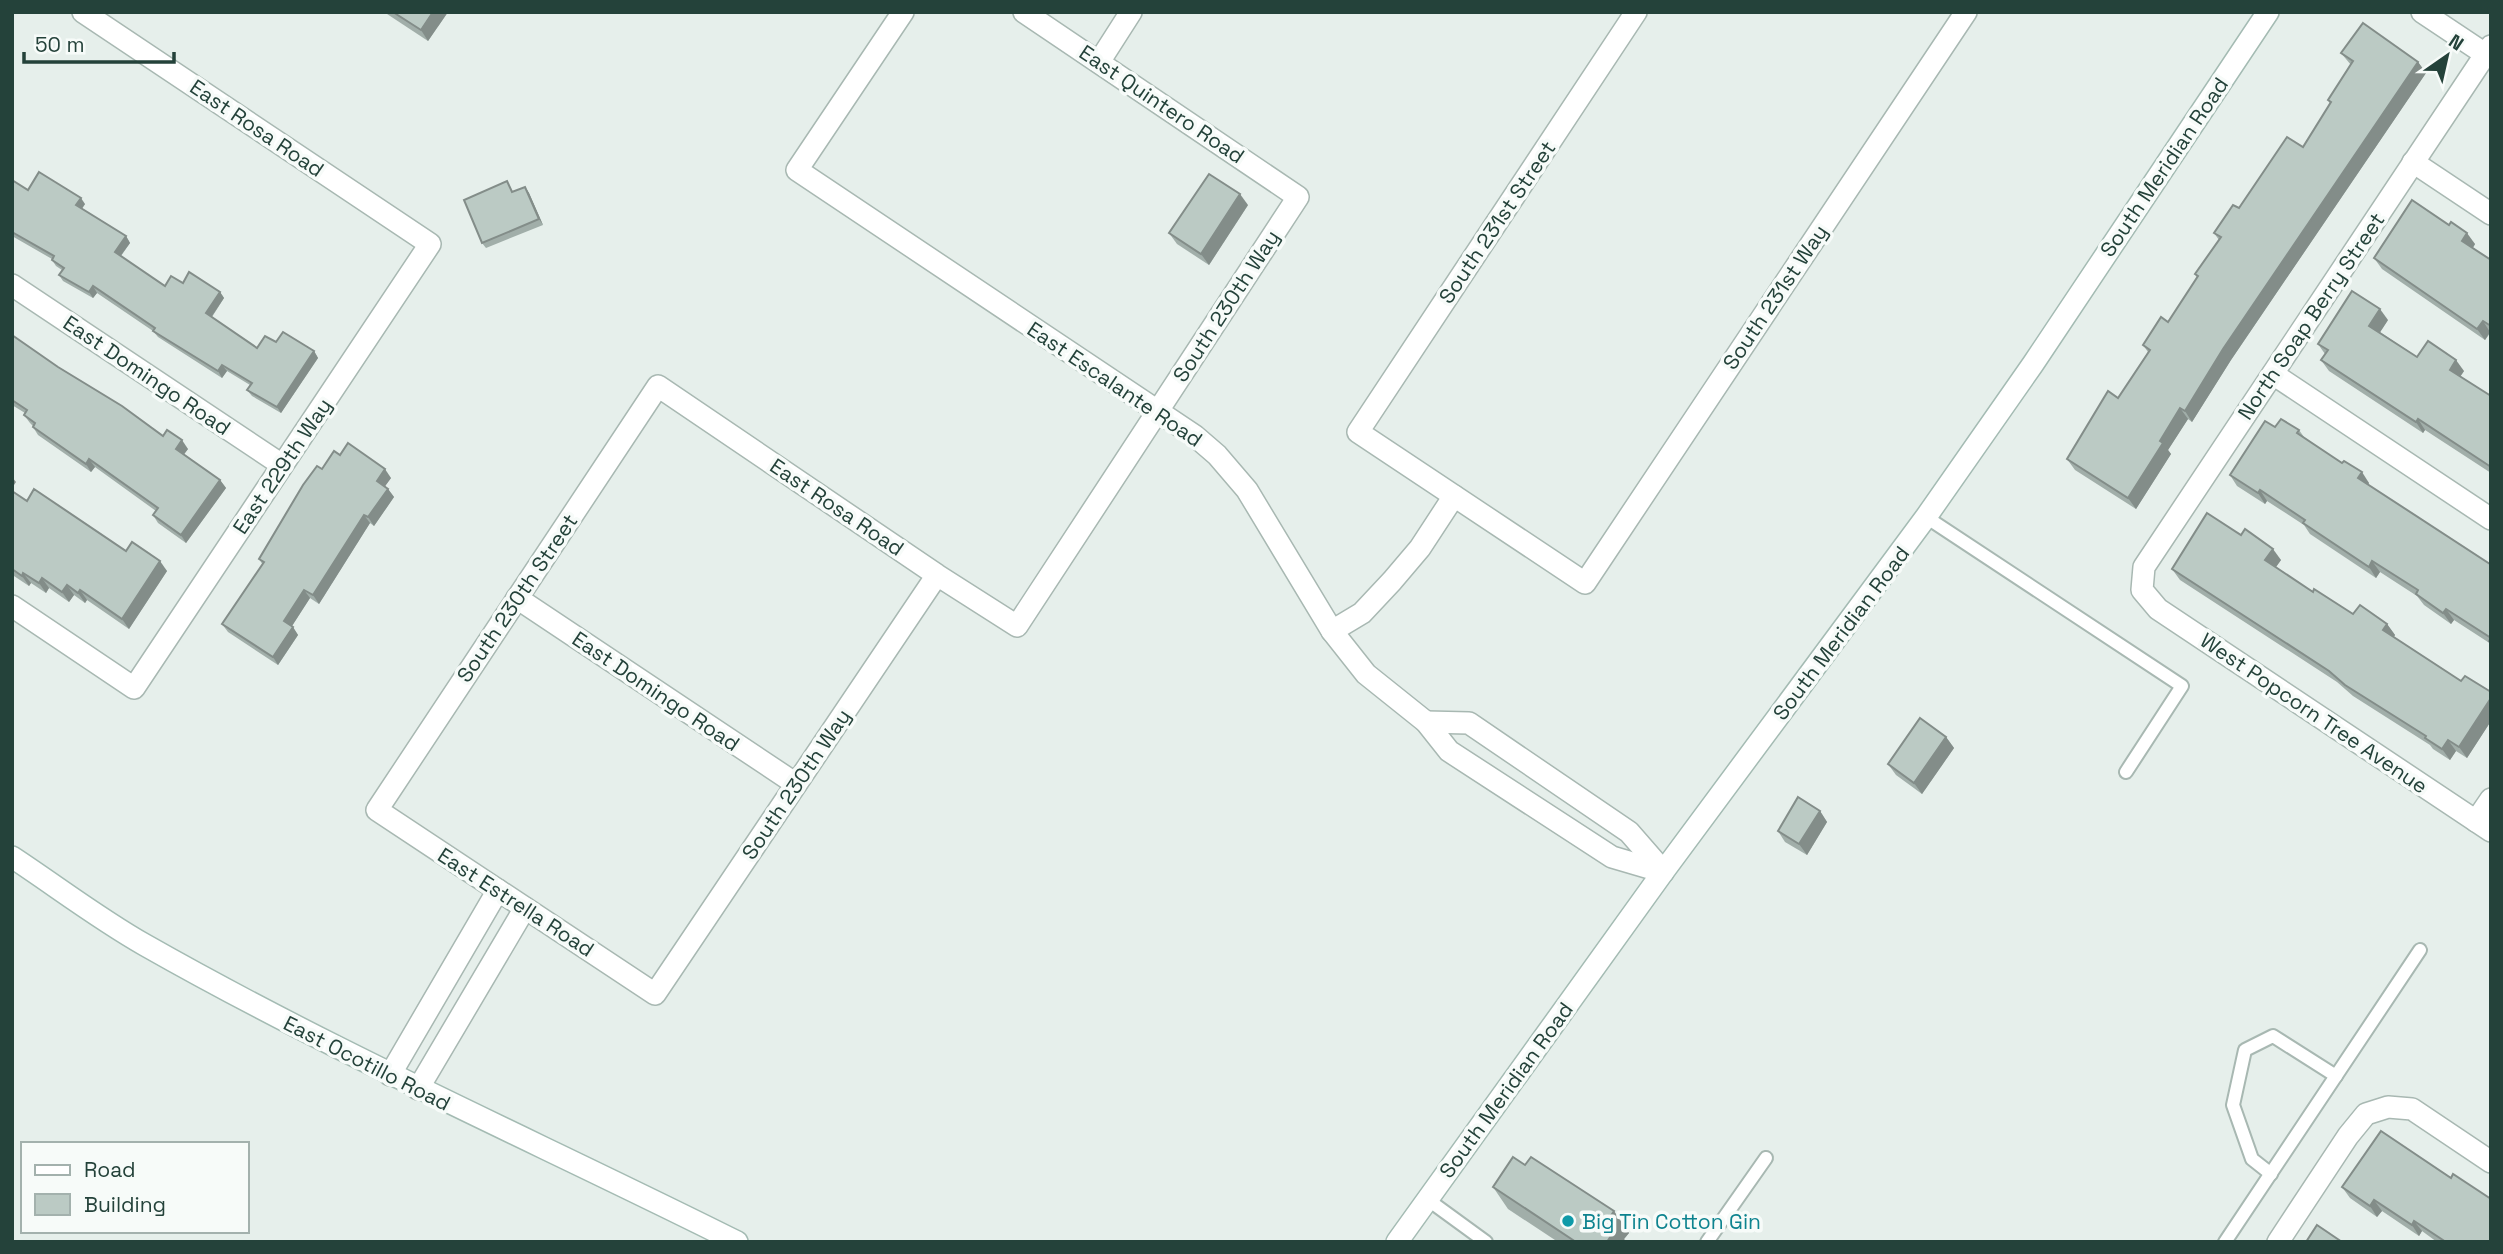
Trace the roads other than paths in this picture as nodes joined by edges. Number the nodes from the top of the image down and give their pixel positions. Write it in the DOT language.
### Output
graph roads {
  1 [pos="83,12"];
  2 [pos="903,12"];
  3 [pos="1024,12"];
  4 [pos="1132,12"];
  5 [pos="1636,12"];
  6 [pos="1966,12"];
  7 [pos="2268,12"];
  8 [pos="2422,12"];
  9 [pos="2488,50"];
  10 [pos="1099,62"];
  11 [pos="2413,162"];
  12 [pos="1298,197"];
  13 [pos="2491,214"];
  14 [pos="430,244"];
  15 [pos="12,285"];
  16 [pos="2273,374"];
  17 [pos="658,386"];
  18 [pos="1157,410"];
  19 [pos="282,465"];
  20 [pos="1454,496"];
  21 [pos="1926,517"];
  22 [pos="2491,519"];
  23 [pos="937,575"];
  24 [pos="2142,590"];
  25 [pos="517,598"];
  26 [pos="12,606"];
  27 [pos="1017,626"];
  28 [pos="1332,631"];
  29 [pos="1426,722"];
  30 [pos="2126,772"];
  31 [pos="796,784"];
  32 [pos="2491,799"];
  33 [pos="377,810"];
  34 [pos="2483,826"];
  35 [pos="12,857"];
  36 [pos="1663,872"];
  37 [pos="498,890"];
  38 [pos="525,908"];
  39 [pos="2420,950"];
  40 [pos="655,994"];
  41 [pos="390,1075"];
  42 [pos="2336,1076"];
  43 [pos="418,1089"];
  44 [pos="1766,1158"];
  45 [pos="2491,1162"];
  46 [pos="2271,1174"];
  47 [pos="1427,1199"];
  48 [pos="737,1242"];
  49 [pos="1397,1242"];
  50 [pos="1486,1242"];
  51 [pos="1707,1242"];
  52 [pos="2225,1242"];
  53 [pos="2278,1242"];
  1 -- 14 [label="street, East Rosa Road"];
  2 -- 18 [label="street, East Escalante Road"];
  3 -- 10 [label="street, East Quintero Road"];
  4 -- 10 [label="street"];
  5 -- 20 [label="street, South 231st Street"];
  6 -- 20 [label="street, South 231st Way"];
  7 -- 21 [label="street, South Meridian Road"];
  8 -- 9 [label="street"];
  9 -- 11 [label="street, North Soap Berry Street"];
  10 -- 12 [label="street, East Quintero Road"];
  11 -- 13 [label="street"];
  11 -- 16 [label="street, North Soap Berry Street"];
  12 -- 18 [label="street, South 230th Way"];
  14 -- 19 [label="street, East 229th Way"];
  15 -- 19 [label="street, East Domingo Road"];
  16 -- 22 [label="street"];
  16 -- 24 [label="street, North Soap Berry Street"];
  17 -- 23 [label="street, East Rosa Road"];
  17 -- 25 [label="street, South 230th Street"];
  18 -- 27 [label="street, South 230th Way"];
  18 -- 28 [label="street, East Escalante Road"];
  19 -- 26 [label="street, East 229th Way"];
  20 -- 28 [label="street"];
  21 -- 30 [label="lane"];
  21 -- 36 [label="street, South Meridian Road"];
  23 -- 27 [label="street, East Rosa Road"];
  23 -- 31 [label="street, South 230th Way"];
  24 -- 34 [label="street, West Popcorn Tree Avenue"];
  25 -- 31 [label="street, East Domingo Road"];
  25 -- 33 [label="street, South 230th Street"];
  28 -- 29 [label="street, East Escalante Road"];
  29 -- 36 [label="street, East Escalante Road"];
  29 -- 36 [label="street"];
  31 -- 40 [label="street, South 230th Way"];
  32 -- 34 [label="street"];
  33 -- 37 [label="street, East Estrella Road"];
  35 -- 41 [label="street, East Ocotillo Road"];
  36 -- 47 [label="street, South Meridian Road"];
  37 -- 38 [label="street, East Estrella Road"];
  37 -- 41 [label="street"];
  38 -- 40 [label="street, East Estrella Road"];
  38 -- 43 [label="street"];
  39 -- 42 [label="lane"];
  41 -- 43 [label="street, East Ocotillo Road"];
  42 -- 46 [label="lane"];
  42 -- 46 [label="lane"];
  43 -- 48 [label="street, East Ocotillo Road"];
  44 -- 51 [label="lane"];
  45 -- 53 [label="street"];
  46 -- 52 [label="lane"];
  47 -- 49 [label="street, South Meridian Road"];
  47 -- 50 [label="lane"];
}
